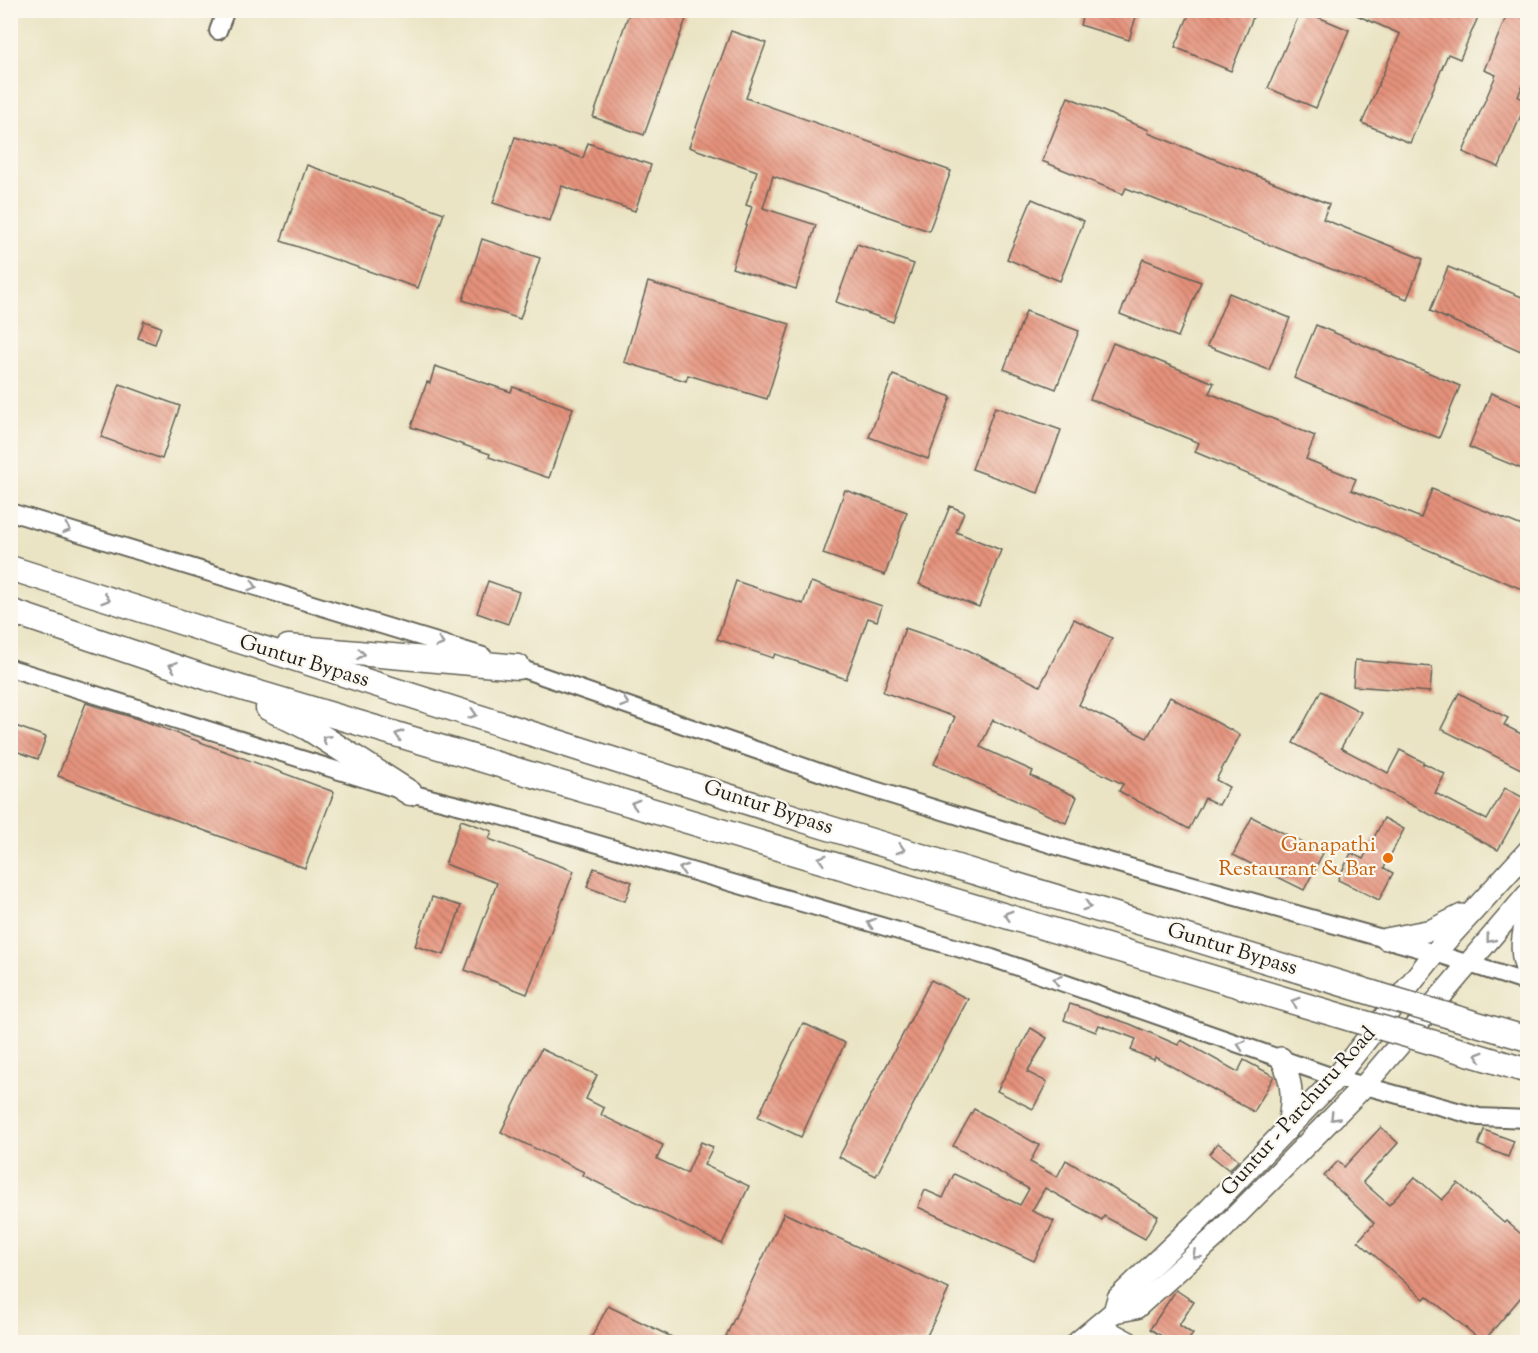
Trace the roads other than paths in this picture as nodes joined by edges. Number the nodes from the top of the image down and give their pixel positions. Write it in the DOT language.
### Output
graph roads {
  1 [pos="226,10"];
  2 [pos="218,31"];
  3 [pos="10,512"];
  4 [pos="10,568"];
  5 [pos="10,611"];
  6 [pos="240,642"];
  7 [pos="518,667"];
  8 [pos="10,668"];
  9 [pos="208,678"];
  10 [pos="410,793"];
  11 [pos="1527,851"];
  12 [pos="1527,894"];
  13 [pos="1479,904"];
  14 [pos="1527,912"];
  15 [pos="1386,939"];
  16 [pos="1435,953"];
  17 [pos="1469,964"];
  18 [pos="1527,973"];
  19 [pos="1527,983"];
  20 [pos="1527,1039"];
  21 [pos="1281,1058"];
  22 [pos="1527,1071"];
  23 [pos="1336,1078"];
  24 [pos="1365,1085"];
  25 [pos="1527,1119"];
  26 [pos="1287,1130"];
  27 [pos="1114,1312"];
  28 [pos="1098,1326"];
  29 [pos="1078,1342"];
  30 [pos="1128,1342"];
  1 -- 2 [label="street"];
  3 -- 7 [label="street, one-way"];
  4 -- 6 [label="highway, Guntur Bypass, one-way"];
  9 -- 5 [label="highway, Guntur Bypass, one-way"];
  6 -- 7 [label="highway, one-way"];
  6 -- 20 [label="highway, Guntur Bypass, one-way, bridge"];
  7 -- 15 [label="street, one-way"];
  8 -- 10 [label="street"];
  10 -- 9 [label="highway, one-way"];
  22 -- 9 [label="highway, Guntur Bypass, one-way, bridge"];
  21 -- 10 [label="street, one-way"];
  11 -- 13 [label="main road, Guntur - Parchuru Road"];
  12 -- 17 [label="main road, Guntur - Parchuru Road, one-way"];
  13 -- 15 [label="main road"];
  13 -- 16 [label="main road, Guntur - Parchuru Road"];
  14 -- 18 [label="main road"];
  15 -- 16 [label="street"];
  16 -- 17 [label="street"];
  16 -- 23 [label="main road, Guntur - Parchuru Road"];
  17 -- 19 [label="street"];
  17 -- 24 [label="main road, Guntur - Parchuru Road"];
  21 -- 23 [label="street"];
  21 -- 26 [label="main road"];
  23 -- 24 [label="street"];
  23 -- 26 [label="main road, Guntur - Parchuru Road"];
  24 -- 25 [label="street"];
  24 -- 27 [label="main road, Guntur - Parchuru Road, one-way"];
  26 -- 27 [label="main road, Guntur - Parchuru Road"];
  27 -- 28 [label="main road, Guntur - Parchuru Road"];
  28 -- 29 [label="main road, Guntur - Parchuru Road"];
  28 -- 30 [label="main road"];
}
